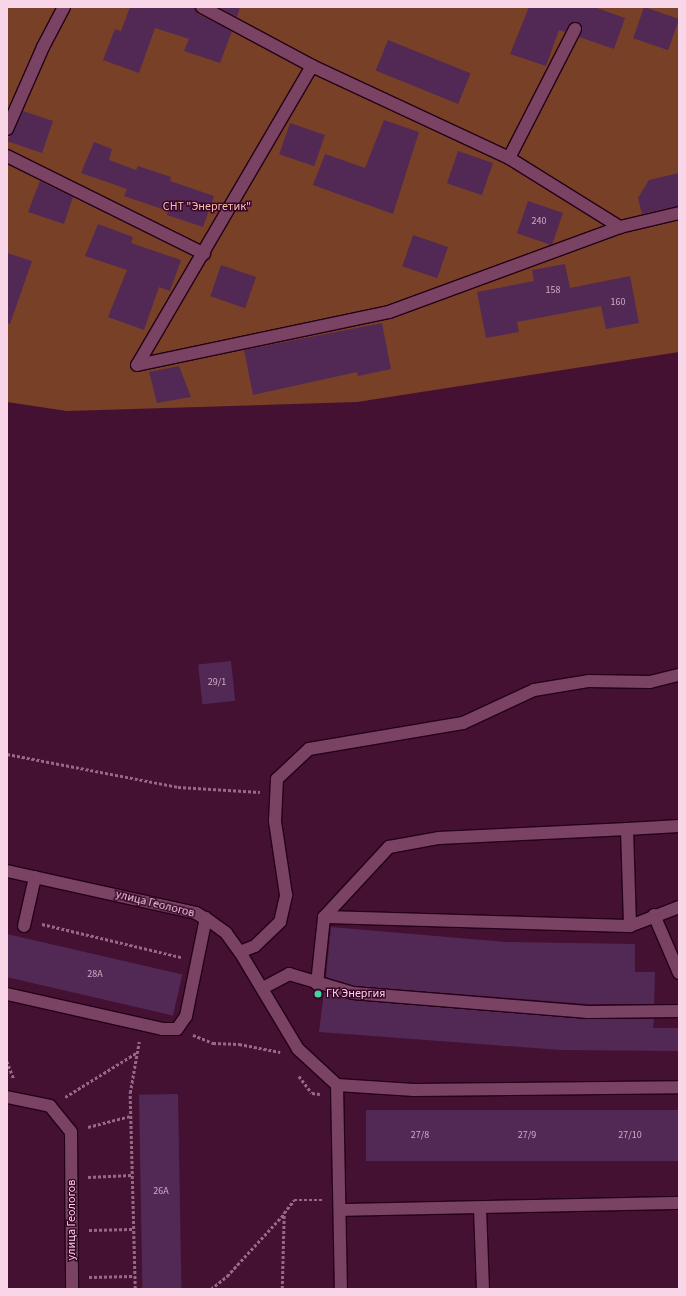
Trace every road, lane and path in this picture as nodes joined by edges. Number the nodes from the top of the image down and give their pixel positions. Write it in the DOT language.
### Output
graph roads {
  1 [pos="64,7"];
  2 [pos="202,7"];
  3 [pos="575,29"];
  4 [pos="312,66"];
  5 [pos="7,129"];
  6 [pos="7,156"];
  7 [pos="509,158"];
  8 [pos="679,213"];
  9 [pos="620,227"];
  10 [pos="204,254"];
  11 [pos="679,675"];
  12 [pos="7,754"];
  13 [pos="276,794"];
  14 [pos="679,826"];
  15 [pos="627,829"];
  16 [pos="7,870"];
  17 [pos="35,877"];
  18 [pos="679,908"];
  19 [pos="654,916"];
  20 [pos="324,917"];
  21 [pos="206,918"];
  22 [pos="24,923"];
  23 [pos="630,926"];
  24 [pos="240,952"];
  25 [pos="197,961"];
  26 [pos="679,973"];
  27 [pos="317,984"];
  28 [pos="263,988"];
  29 [pos="7,994"];
  30 [pos="679,1011"];
  31 [pos="143,1024"];
  32 [pos="180,1026"];
  33 [pos="136,1053"];
  34 [pos="286,1058"];
  35 [pos="295,1070"];
  36 [pos="337,1084"];
  37 [pos="679,1087"];
  38 [pos="7,1097"];
  39 [pos="337,1098"];
  40 [pos="50,1106"];
  41 [pos="130,1116"];
  42 [pos="71,1132"];
  43 [pos="132,1175"];
  44 [pos="72,1178"];
  45 [pos="679,1203"];
  46 [pos="341,1205"];
  47 [pos="480,1208"];
  48 [pos="284,1213"];
  49 [pos="133,1229"];
  50 [pos="72,1231"];
  51 [pos="134,1276"];
  52 [pos="72,1283"];
  53 [pos="135,1289"];
  54 [pos="211,1289"];
  55 [pos="282,1289"];
  56 [pos="341,1289"];
  57 [pos="483,1289"];
  1 -- 5 [label="street"];
  2 -- 4 [label="street"];
  3 -- 7 [label="street"];
  4 -- 7 [label="street"];
  4 -- 10 [label="street"];
  6 -- 10 [label="street"];
  7 -- 9 [label="street"];
  8 -- 9 [label="street"];
  9 -- 10 [label="street"];
  11 -- 13 [label="street"];
  12 -- 13 [label="path"];
  13 -- 24 [label="street"];
  14 -- 15 [label="street"];
  15 -- 20 [label="street"];
  15 -- 23 [label="street"];
  16 -- 17 [label="street, улица Геологов"];
  17 -- 21 [label="street, улица Геологов"];
  17 -- 22 [label="street"];
  18 -- 19 [label="street"];
  19 -- 23 [label="street"];
  19 -- 26 [label="street"];
  20 -- 23 [label="street"];
  20 -- 27 [label="street"];
  21 -- 24 [label="street, улица Геологов"];
  21 -- 25 [label="street"];
  22 -- 25 [label="path"];
  24 -- 28 [label="street, улица Геологов"];
  25 -- 32 [label="street"];
  27 -- 28 [label="street"];
  27 -- 30 [label="street"];
  28 -- 36 [label="street, улица Геологов"];
  29 -- 31 [label="street"];
  31 -- 32 [label="street"];
  31 -- 33 [label="path"];
  32 -- 34 [label="path"];
  33 -- 40 [label="path"];
  33 -- 41 [label="path"];
  35 -- 39 [label="path"];
  36 -- 37 [label="street"];
  36 -- 39 [label="street"];
  38 -- 40 [label="street"];
  39 -- 46 [label="street"];
  40 -- 42 [label="street"];
  41 -- 42 [label="path"];
  41 -- 43 [label="path"];
  42 -- 44 [label="street, улица Геологов"];
  43 -- 44 [label="path"];
  43 -- 49 [label="path"];
  44 -- 50 [label="street, улица Геологов"];
  45 -- 47 [label="street"];
  46 -- 47 [label="street"];
  46 -- 48 [label="path"];
  46 -- 56 [label="street"];
  47 -- 57 [label="street"];
  48 -- 54 [label="path"];
  48 -- 55 [label="path"];
  49 -- 50 [label="path"];
  49 -- 51 [label="path"];
  50 -- 52 [label="street, улица Геологов"];
  51 -- 52 [label="path"];
  51 -- 53 [label="path"];
}
